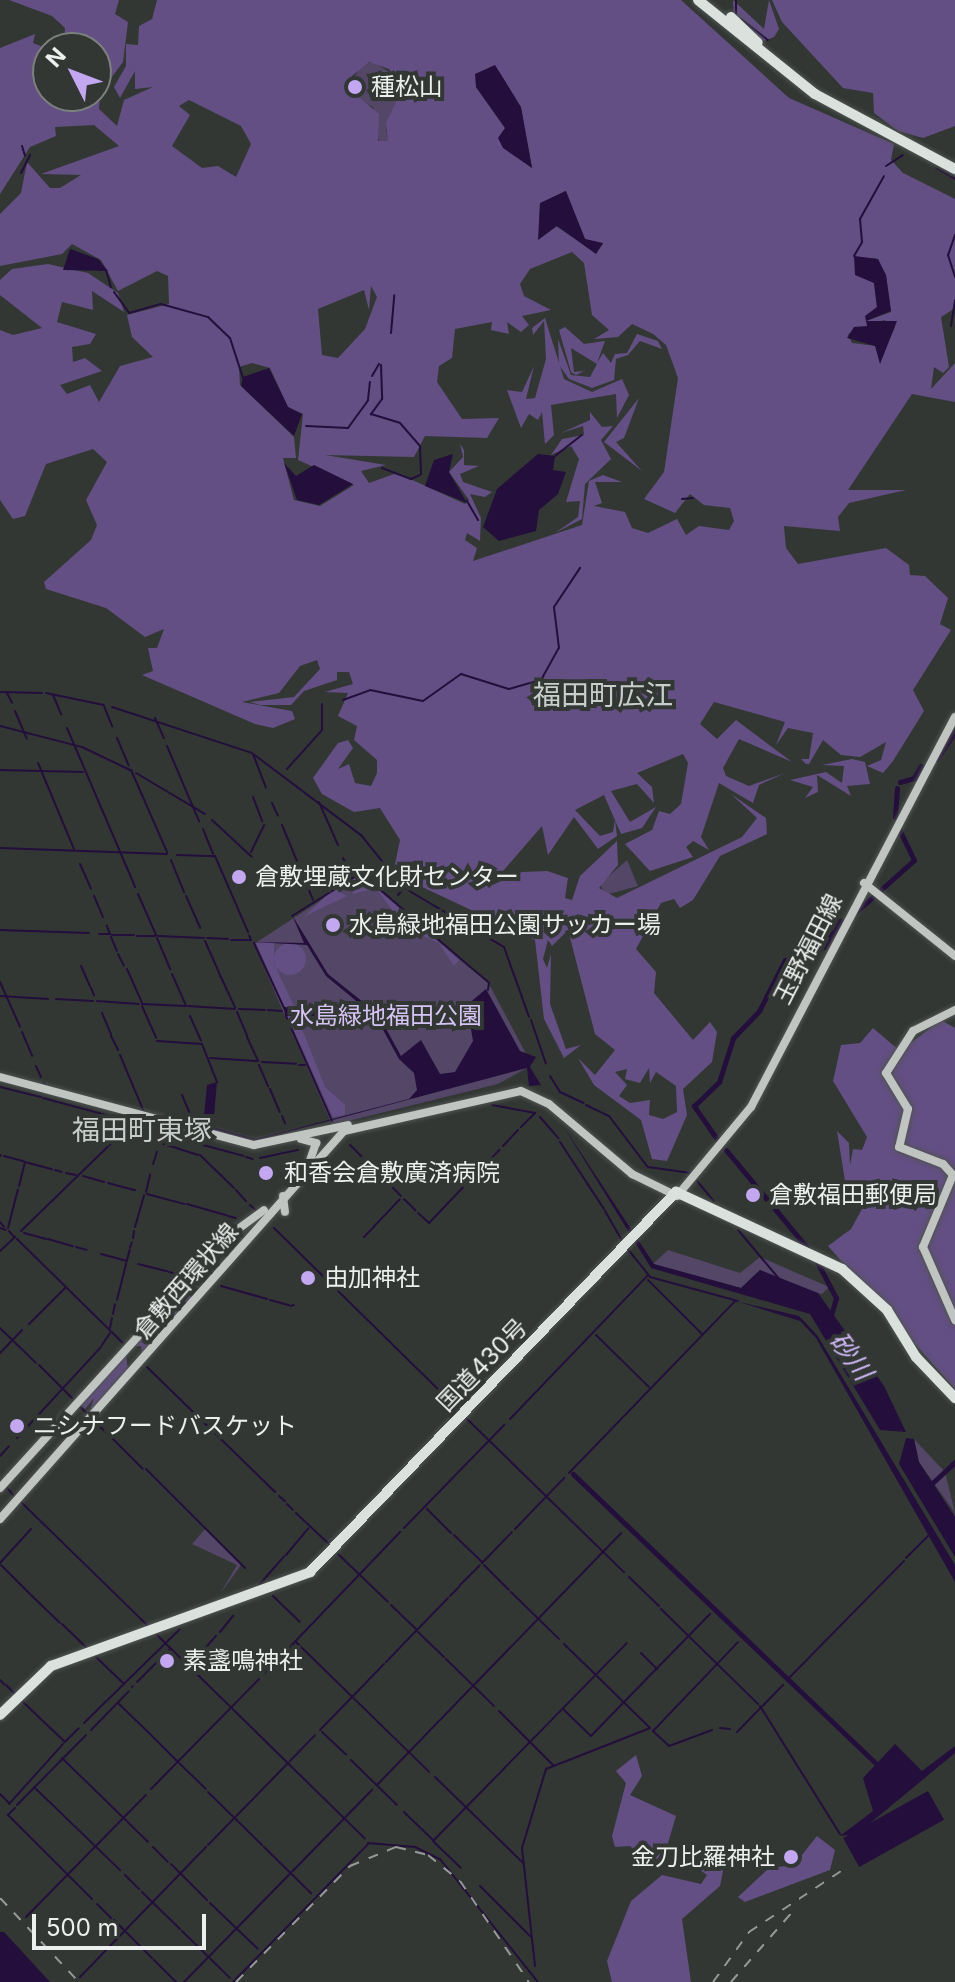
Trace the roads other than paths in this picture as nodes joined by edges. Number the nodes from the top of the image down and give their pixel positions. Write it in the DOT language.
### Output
graph roads {
  1 [pos="696,0"];
  2 [pos="705,0"];
  3 [pos="731,17"];
  4 [pos="771,57"];
  5 [pos="908,145"];
  6 [pos="953,166"];
  7 [pos="955,714"];
  8 [pos="865,884"];
  9 [pos="955,956"];
  10 [pos="955,1010"];
  11 [pos="0,1077"];
  12 [pos="354,1128"];
  13 [pos="334,1132"];
  14 [pos="301,1139"];
  15 [pos="276,1141"];
  16 [pos="328,1147"];
  17 [pos="309,1160"];
  18 [pos="690,1183"];
  19 [pos="285,1192"];
  20 [pos="676,1194"];
  21 [pos="691,1198"];
  22 [pos="265,1216"];
  23 [pos="812,1253"];
  24 [pos="955,1320"];
  25 [pos="955,1400"];
  26 [pos="2,1486"];
  27 [pos="0,1519"];
  28 [pos="0,1717"];
  1 -- 5 [label="highway"];
  2 -- 4 [label="highway"];
  3 -- 4 [label="highway"];
  4 -- 5 [label="highway"];
  5 -- 6 [label="highway"];
  7 -- 8 [label="main road, 玉野福田線"];
  8 -- 9 [label="main road"];
  8 -- 18 [label="main road, 玉野福田線"];
  8 -- 20 [label="main road, 玉野福田線"];
  10 -- 24 [label="main road"];
  11 -- 15 [label="main road"];
  12 -- 13 [label="main road"];
  12 -- 16 [label="main road, 倉敷西環状線"];
  12 -- 20 [label="main road, 倉敷西環状線"];
  13 -- 14 [label="main road"];
  13 -- 15 [label="main road"];
  13 -- 16 [label="main road"];
  13 -- 17 [label="main road, 倉敷西環状線"];
  13 -- 20 [label="main road"];
  14 -- 15 [label="main road"];
  14 -- 17 [label="main road"];
  16 -- 19 [label="main road, 倉敷西環状線"];
  17 -- 26 [label="main road, 倉敷西環状線"];
  18 -- 20 [label="main road, 玉野福田線"];
  18 -- 21 [label="highway"];
  19 -- 22 [label="main road, 倉敷西環状線"];
  19 -- 22 [label="main road"];
  20 -- 21 [label="highway"];
  20 -- 23 [label="highway"];
  20 -- 28 [label="highway, 国道430号"];
  21 -- 23 [label="highway"];
  22 -- 27 [label="main road, 倉敷西環状線"];
  23 -- 25 [label="highway"];
}
